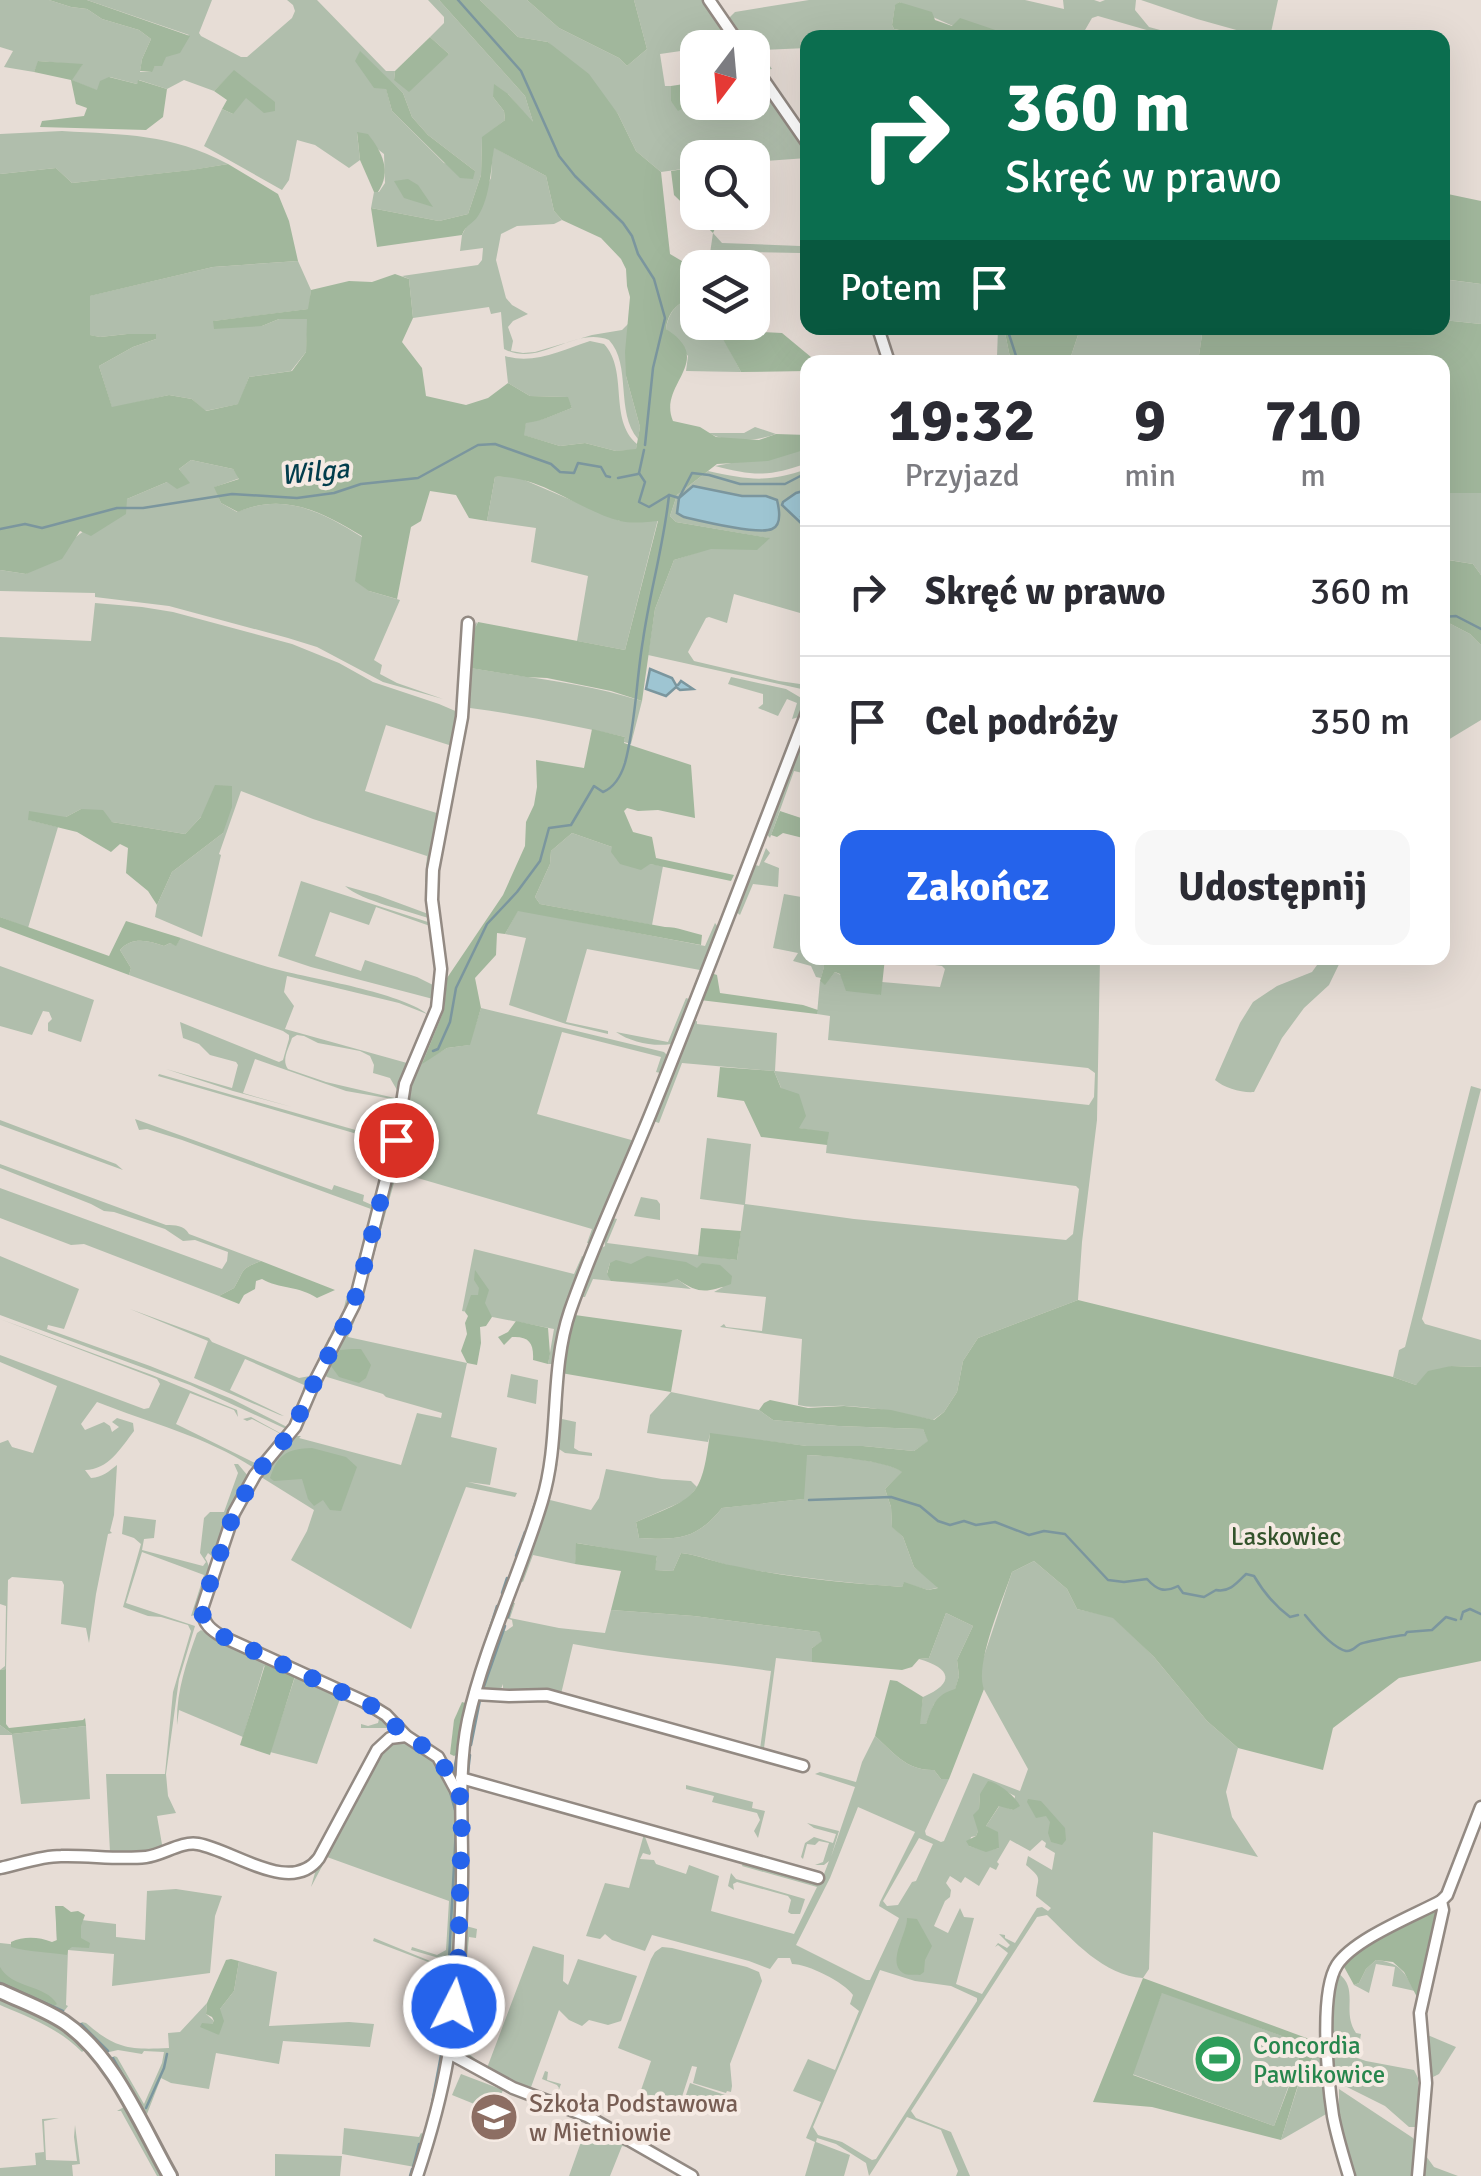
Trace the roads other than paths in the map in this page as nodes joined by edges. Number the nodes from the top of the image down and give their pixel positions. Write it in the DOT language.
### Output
graph roads {
  1 [pos="709,0"];
  2 [pos="730,30"];
  3 [pos="770,89"];
  4 [pos="800,132"];
  5 [pos="468,624"];
  6 [pos="800,731"];
  7 [pos="474,1694"];
  8 [pos="406,1736"];
  9 [pos="803,1766"];
  10 [pos="461,1778"];
  11 [pos="462,1800"];
  12 [pos="1481,1806"];
  13 [pos="0,1868"];
  14 [pos="818,1878"];
  15 [pos="1441,1901"];
  16 [pos="0,1991"];
  17 [pos="449,2053"];
  18 [pos="170,2176"];
  19 [pos="417,2176"];
  20 [pos="692,2176"];
  21 [pos="1348,2176"];
  22 [pos="1418,2176"];
  1 -- 2 [label="street"];
  3 -- 4 [label="street"];
  5 -- 8 [label="street"];
  6 -- 7 [label="street"];
  7 -- 9 [label="street"];
  7 -- 10 [label="street"];
  8 -- 11 [label="street"];
  8 -- 13 [label="street"];
  10 -- 11 [label="street"];
  10 -- 14 [label="street"];
  11 -- 17 [label="street"];
  12 -- 15 [label="street"];
  15 -- 21 [label="street"];
  15 -- 22 [label="street"];
  16 -- 18 [label="street"];
  17 -- 19 [label="street"];
  17 -- 20 [label="street"];
}
